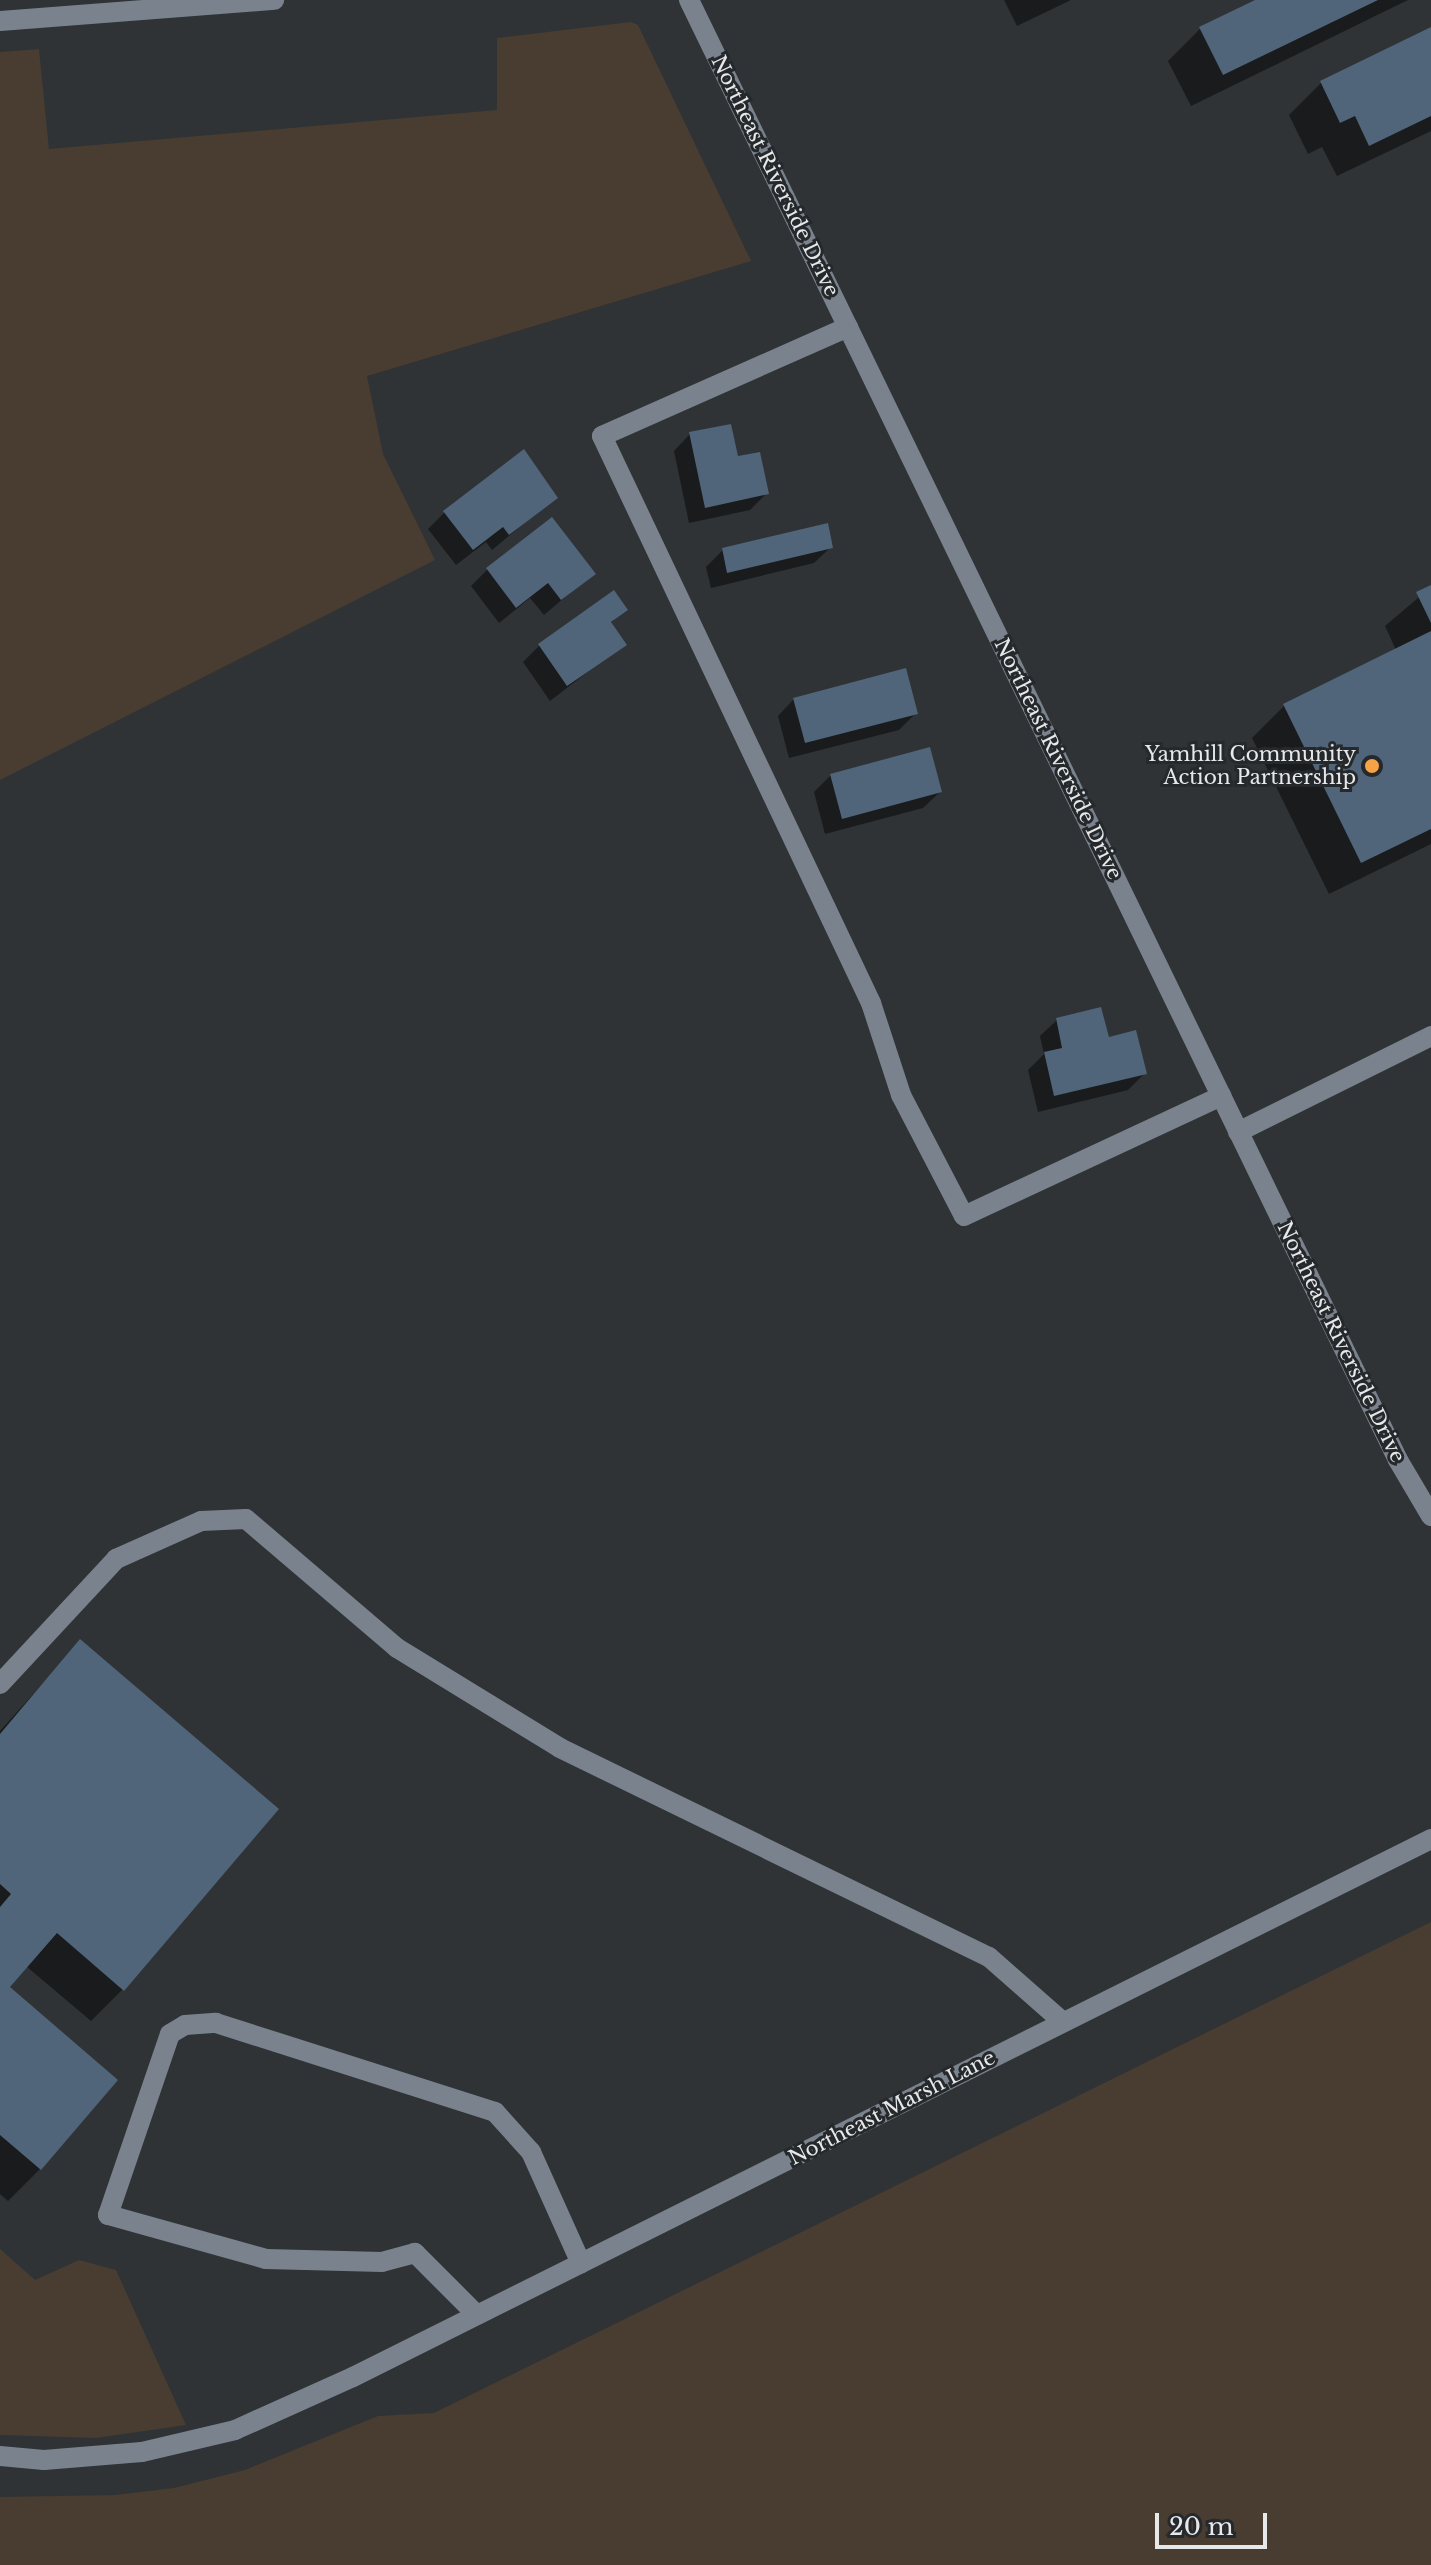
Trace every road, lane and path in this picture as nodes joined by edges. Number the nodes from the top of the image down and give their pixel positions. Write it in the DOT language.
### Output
graph roads {
  1 [pos="274,0"];
  2 [pos="689,0"];
  3 [pos="0,21"];
  4 [pos="848,327"];
  5 [pos="1431,1036"];
  6 [pos="1221,1096"];
  7 [pos="1238,1132"];
  8 [pos="1431,1516"];
  9 [pos="0,1684"];
  10 [pos="1431,1839"];
  11 [pos="1063,2022"];
  12 [pos="581,2263"];
  13 [pos="477,2315"];
  14 [pos="0,2456"];
  1 -- 3 [label="street"];
  2 -- 4 [label="street, Northeast Riverside Drive"];
  4 -- 6 [label="street, Northeast Riverside Drive"];
  4 -- 6 [label="street"];
  5 -- 7 [label="street"];
  6 -- 7 [label="street, Northeast Riverside Drive"];
  7 -- 8 [label="street, Northeast Riverside Drive"];
  9 -- 11 [label="street"];
  10 -- 11 [label="street, Northeast Marsh Lane"];
  11 -- 12 [label="street, Northeast Marsh Lane"];
  12 -- 13 [label="street, Northeast Marsh Lane"];
  12 -- 13 [label="street"];
  13 -- 14 [label="street, Northeast Marsh Lane"];
}
